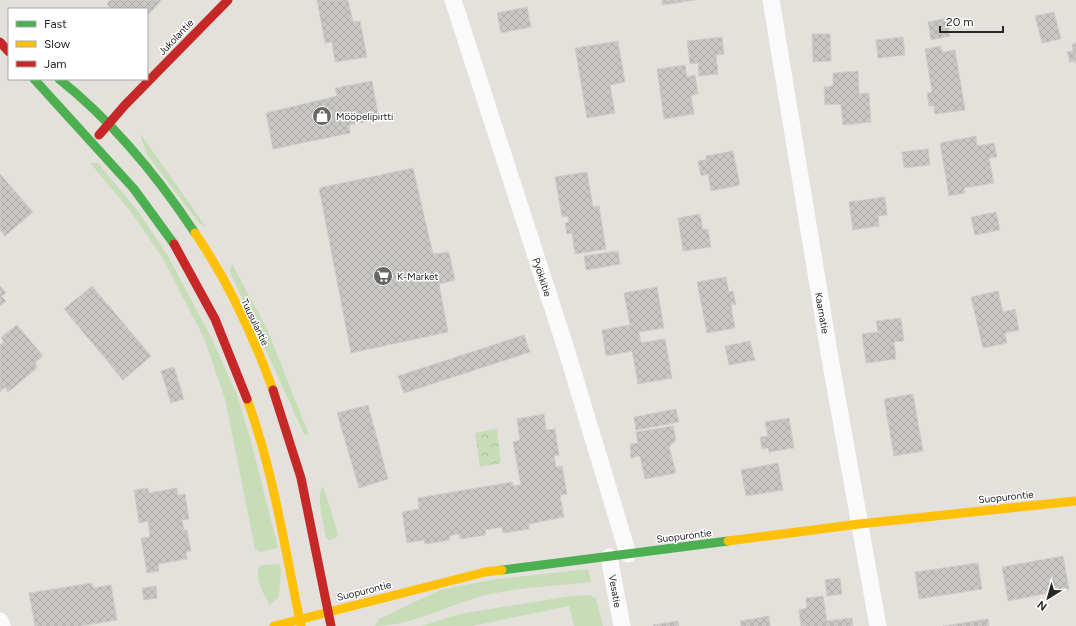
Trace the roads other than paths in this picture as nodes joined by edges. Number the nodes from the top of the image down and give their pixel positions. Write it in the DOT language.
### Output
graph roads {
  1 [pos="228,0"];
  2 [pos="453,0"];
  3 [pos="771,0"];
  4 [pos="0,33"];
  5 [pos="8,39"];
  6 [pos="0,42"];
  7 [pos="8,51"];
  8 [pos="35,80"];
  9 [pos="60,80"];
  10 [pos="109,124"];
  11 [pos="92,142"];
  12 [pos="1076,501"];
  13 [pos="859,524"];
  14 [pos="628,554"];
  15 [pos="609,557"];
  16 [pos="328,611"];
  17 [pos="0,622"];
  18 [pos="300,622"];
  19 [pos="2,626"];
  20 [pos="274,626"];
  21 [pos="331,626"];
  22 [pos="622,626"];
  23 [pos="878,626"];
  1 -- 10 [label="main road, Jukolantie"];
  2 -- 14 [label="street, Pyökkitie"];
  3 -- 13 [label="street, Kaarnatie"];
  4 -- 5 [label="main road"];
  6 -- 7 [label="main road"];
  8 -- 11 [label="main road"];
  9 -- 10 [label="main road, Tuusulantie"];
  10 -- 11 [label="main road, Jukolantie"];
  10 -- 16 [label="main road, Tuusulantie"];
  11 -- 18 [label="main road"];
  12 -- 13 [label="main road, Suopurontie"];
  13 -- 14 [label="main road, Suopurontie"];
  13 -- 23 [label="street, Kaarnatie"];
  14 -- 15 [label="main road, Suopurontie"];
  15 -- 16 [label="main road, Suopurontie"];
  15 -- 22 [label="street, Vesatie"];
  16 -- 18 [label="main road, Suopurontie"];
  16 -- 21 [label="main road, Tuusulantie"];
  17 -- 19 [label="street"];
  18 -- 20 [label="main road, Suopurontie"];
}
